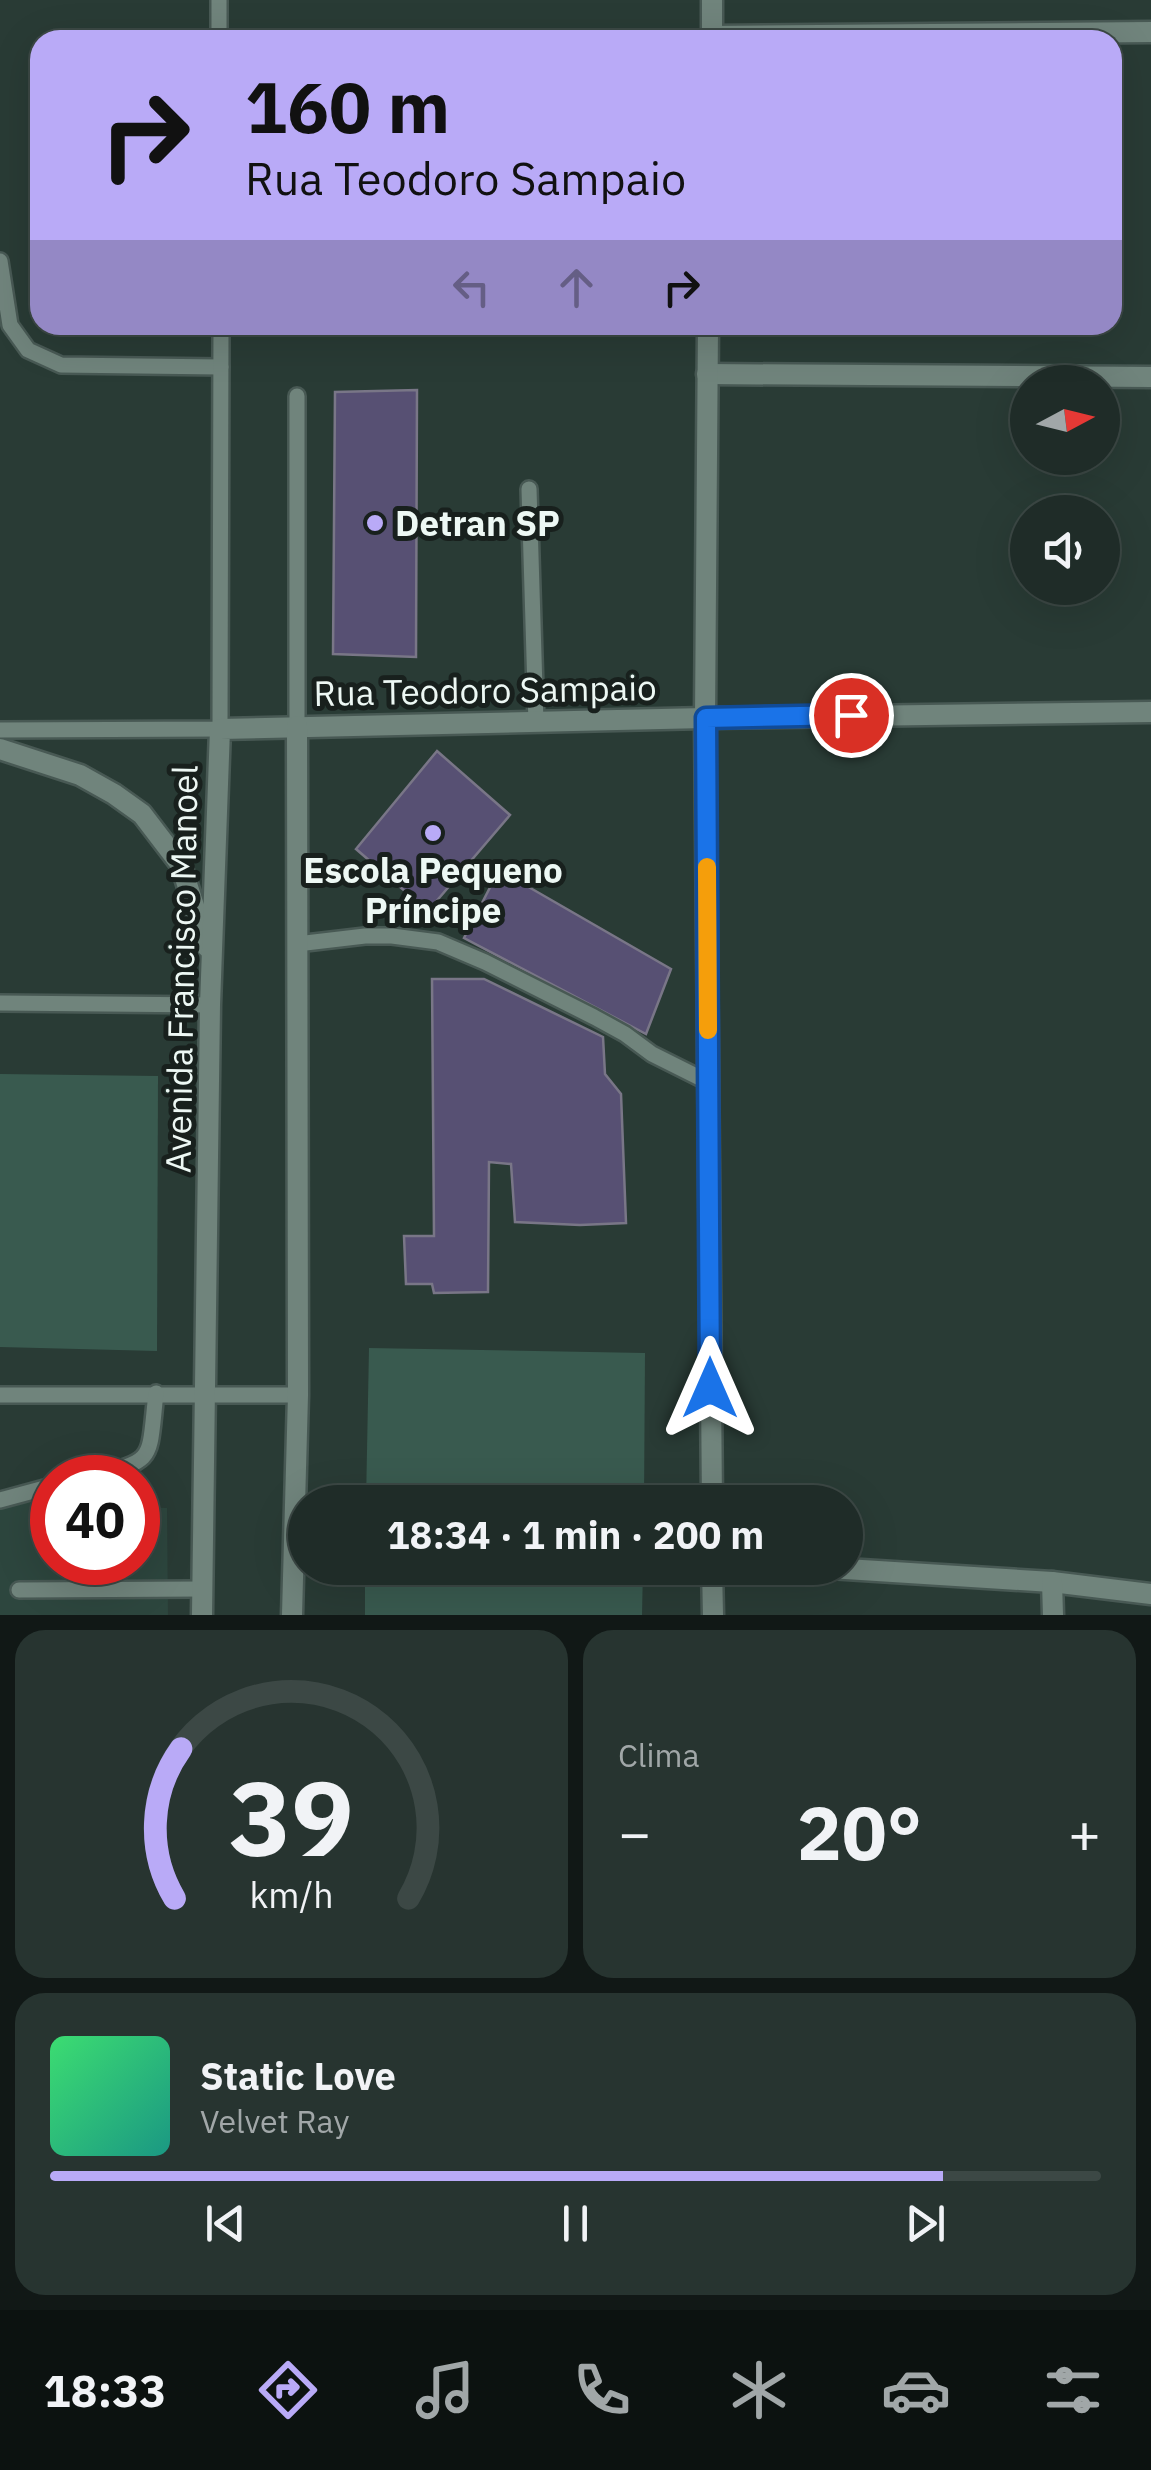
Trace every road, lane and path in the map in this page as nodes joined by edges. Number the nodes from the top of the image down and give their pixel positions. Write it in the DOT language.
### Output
graph roads {
  1 [pos="219,0"];
  2 [pos="712,0"];
  3 [pos="219,30"];
  4 [pos="712,30"];
  5 [pos="1122,32"];
  6 [pos="1151,32"];
  7 [pos="0,261"];
  8 [pos="221,335"];
  9 [pos="708,335"];
  10 [pos="221,366"];
  11 [pos="707,374"];
  12 [pos="1151,377"];
  13 [pos="298,396"];
  14 [pos="529,489"];
  15 [pos="1151,712"];
  16 [pos="706,718"];
  17 [pos="536,723"];
  18 [pos="289,726"];
  19 [pos="220,729"];
  20 [pos="0,730"];
  21 [pos="0,749"];
  22 [pos="297,944"];
  23 [pos="213,968"];
  24 [pos="0,1004"];
  25 [pos="210,1005"];
  26 [pos="708,1082"];
  27 [pos="0,1394"];
  28 [pos="156,1394"];
  29 [pos="205,1394"];
  30 [pos="298,1395"];
  31 [pos="147,1455"];
  32 [pos="712,1485"];
  33 [pos="30,1492"];
  34 [pos="0,1500"];
  35 [pos="863,1570"];
  36 [pos="1052,1582"];
  37 [pos="712,1585"];
  38 [pos="202,1589"];
  39 [pos="19,1590"];
  40 [pos="1151,1594"];
  41 [pos="202,1615"];
  42 [pos="292,1615"];
  43 [pos="713,1615"];
  44 [pos="1053,1615"];
  1 -- 3 [label="lane"];
  2 -- 4 [label="street"];
  5 -- 6 [label="street"];
  7 -- 10 [label="lane"];
  8 -- 10 [label="lane, Avenida Francisco Manoel"];
  9 -- 11 [label="street"];
  10 -- 19 [label="lane, Avenida Francisco Manoel"];
  11 -- 12 [label="street"];
  11 -- 16 [label="street"];
  13 -- 18 [label="lane"];
  14 -- 17 [label="lane"];
  15 -- 16 [label="street, Rua Teodoro Sampaio"];
  16 -- 17 [label="street, Rua Teodoro Sampaio"];
  16 -- 26 [label="street"];
  17 -- 18 [label="street, Rua Teodoro Sampaio"];
  18 -- 19 [label="street, Rua Teodoro Sampaio"];
  18 -- 22 [label="street"];
  19 -- 20 [label="lane, Rua Teodoro Sampaio"];
  19 -- 23 [label="street, Avenida Francisco Manoel"];
  21 -- 23 [label="street"];
  22 -- 26 [label="lane"];
  22 -- 30 [label="street"];
  23 -- 25 [label="street, Avenida Francisco Manoel"];
  24 -- 25 [label="lane"];
  25 -- 29 [label="street, Avenida Francisco Manoel"];
  26 -- 32 [label="street"];
  27 -- 28 [label="lane"];
  28 -- 29 [label="lane"];
  28 -- 31 [label="lane"];
  29 -- 30 [label="lane"];
  29 -- 38 [label="street, Avenida Francisco Manoel"];
  30 -- 42 [label="street"];
  33 -- 34 [label="lane"];
  35 -- 36 [label="street"];
  36 -- 40 [label="street"];
  36 -- 44 [label="street"];
  37 -- 43 [label="street"];
  38 -- 39 [label="lane"];
  38 -- 41 [label="street, Avenida Francisco Manoel"];
}
